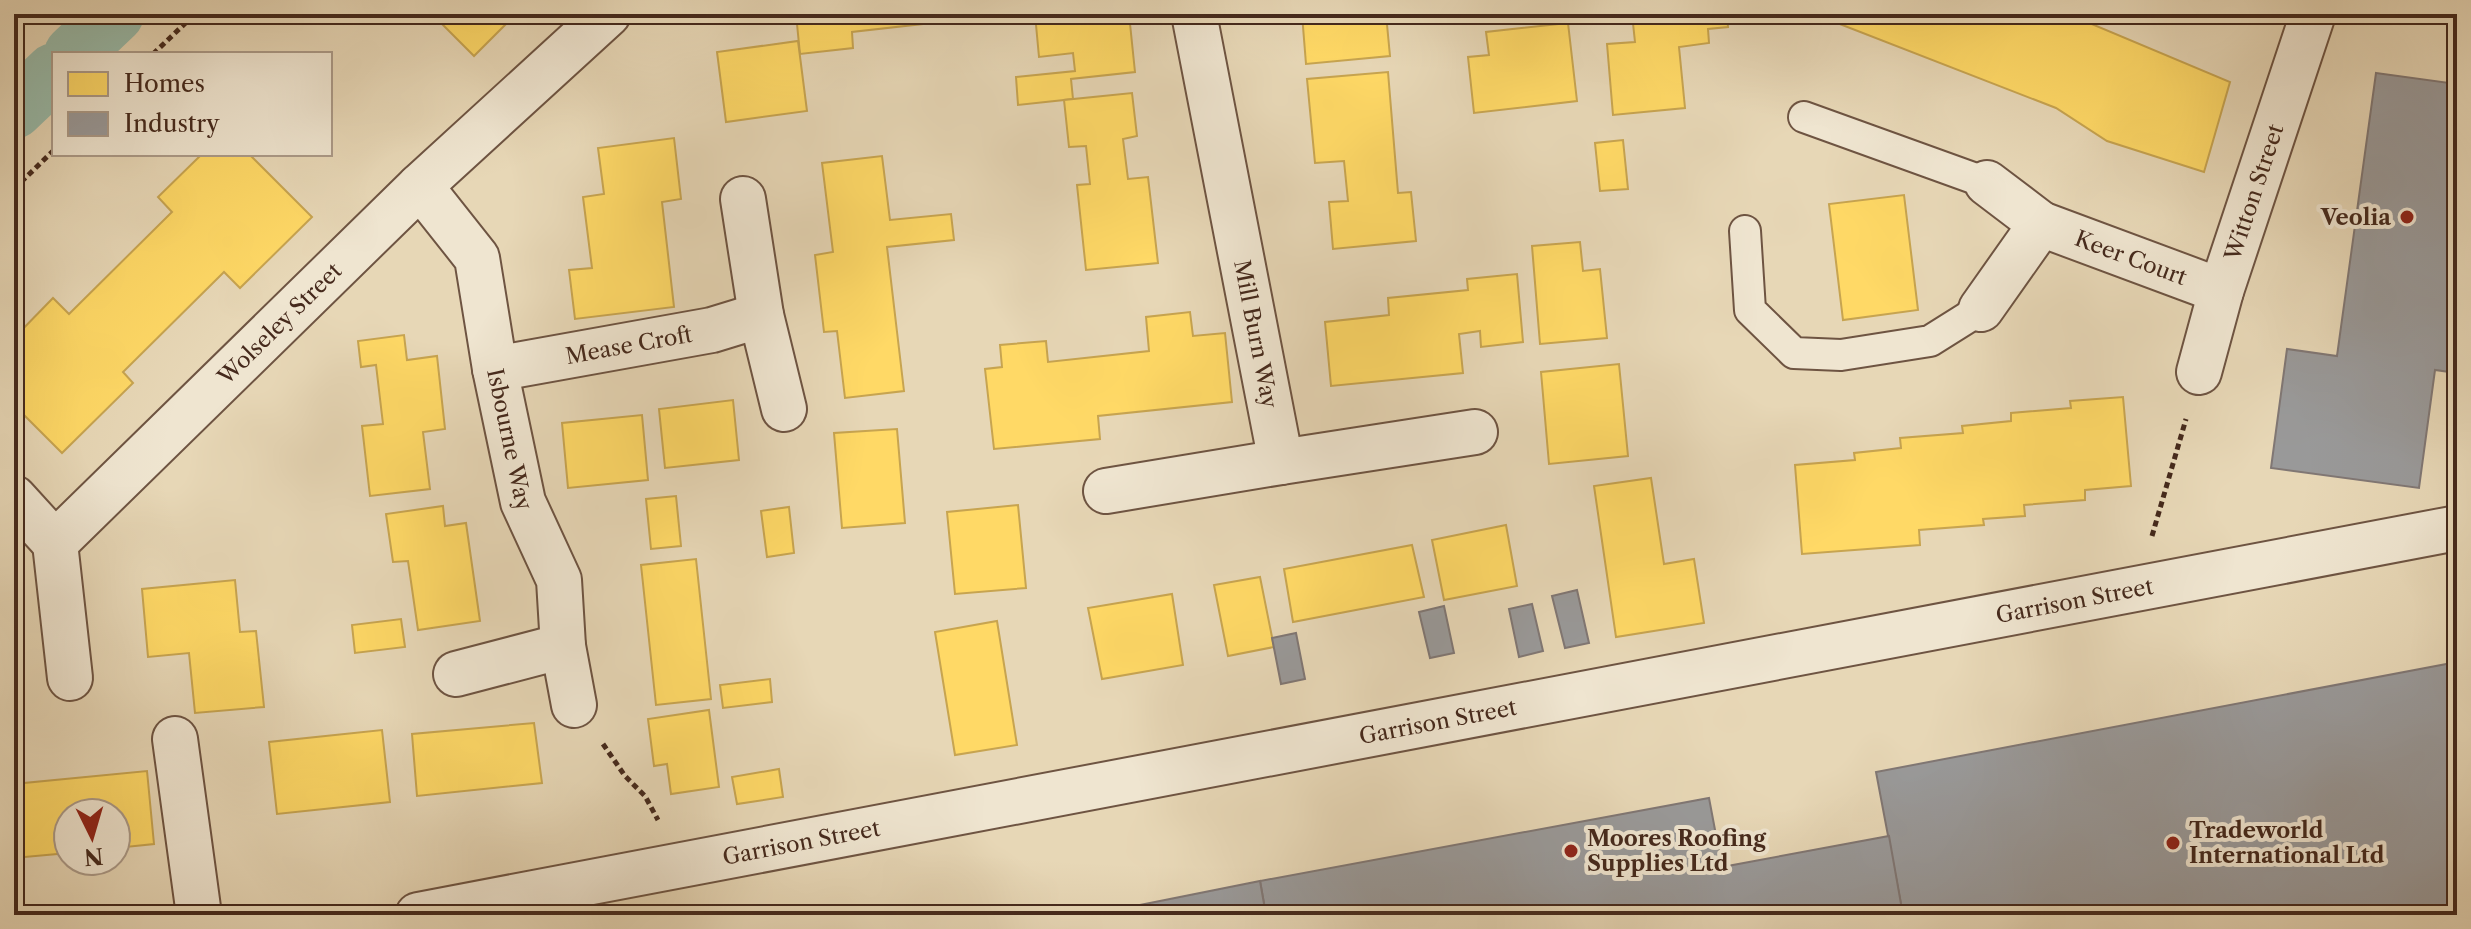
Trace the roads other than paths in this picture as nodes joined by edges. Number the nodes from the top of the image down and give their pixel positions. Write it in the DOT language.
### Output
graph roads {
  1 [pos="608,14"];
  2 [pos="1194,14"];
  3 [pos="2313,14"];
  4 [pos="1804,117"];
  5 [pos="1987,183"];
  6 [pos="420,186"];
  7 [pos="743,199"];
  8 [pos="2041,224"];
  9 [pos="1745,231"];
  10 [pos="2221,291"];
  11 [pos="1981,309"];
  12 [pos="761,315"];
  13 [pos="495,369"];
  14 [pos="2199,372"];
  15 [pos="784,409"];
  16 [pos="1475,432"];
  17 [pos="1281,462"];
  18 [pos="1106,491"];
  19 [pos="14,498"];
  20 [pos="2457,528"];
  21 [pos="55,543"];
  22 [pos="563,646"];
  23 [pos="456,674"];
  24 [pos="70,678"];
  25 [pos="574,705"];
  26 [pos="175,739"];
  27 [pos="549,903"];
  28 [pos="199,915"];
  29 [pos="418,915"];
  1 -- 6 [label="street, Wolseley Street"];
  2 -- 17 [label="street, Mill Burn Way"];
  3 -- 10 [label="street, Witton Street"];
  4 -- 5 [label="lane"];
  5 -- 8 [label="street, Keer Court"];
  6 -- 13 [label="street, Isbourne Way"];
  6 -- 21 [label="street, Wolseley Street"];
  7 -- 12 [label="street"];
  8 -- 10 [label="street, Keer Court"];
  8 -- 11 [label="street"];
  9 -- 11 [label="lane"];
  10 -- 14 [label="street, Witton Street"];
  12 -- 13 [label="street, Mease Croft"];
  12 -- 15 [label="street"];
  13 -- 22 [label="street, Isbourne Way"];
  16 -- 17 [label="street"];
  17 -- 18 [label="street"];
  19 -- 21 [label="street"];
  20 -- 27 [label="street, Garrison Street"];
  21 -- 24 [label="street"];
  22 -- 23 [label="street"];
  22 -- 25 [label="street, Isbourne Way"];
  26 -- 28 [label="street"];
  27 -- 29 [label="street, Garrison Street"];
}
